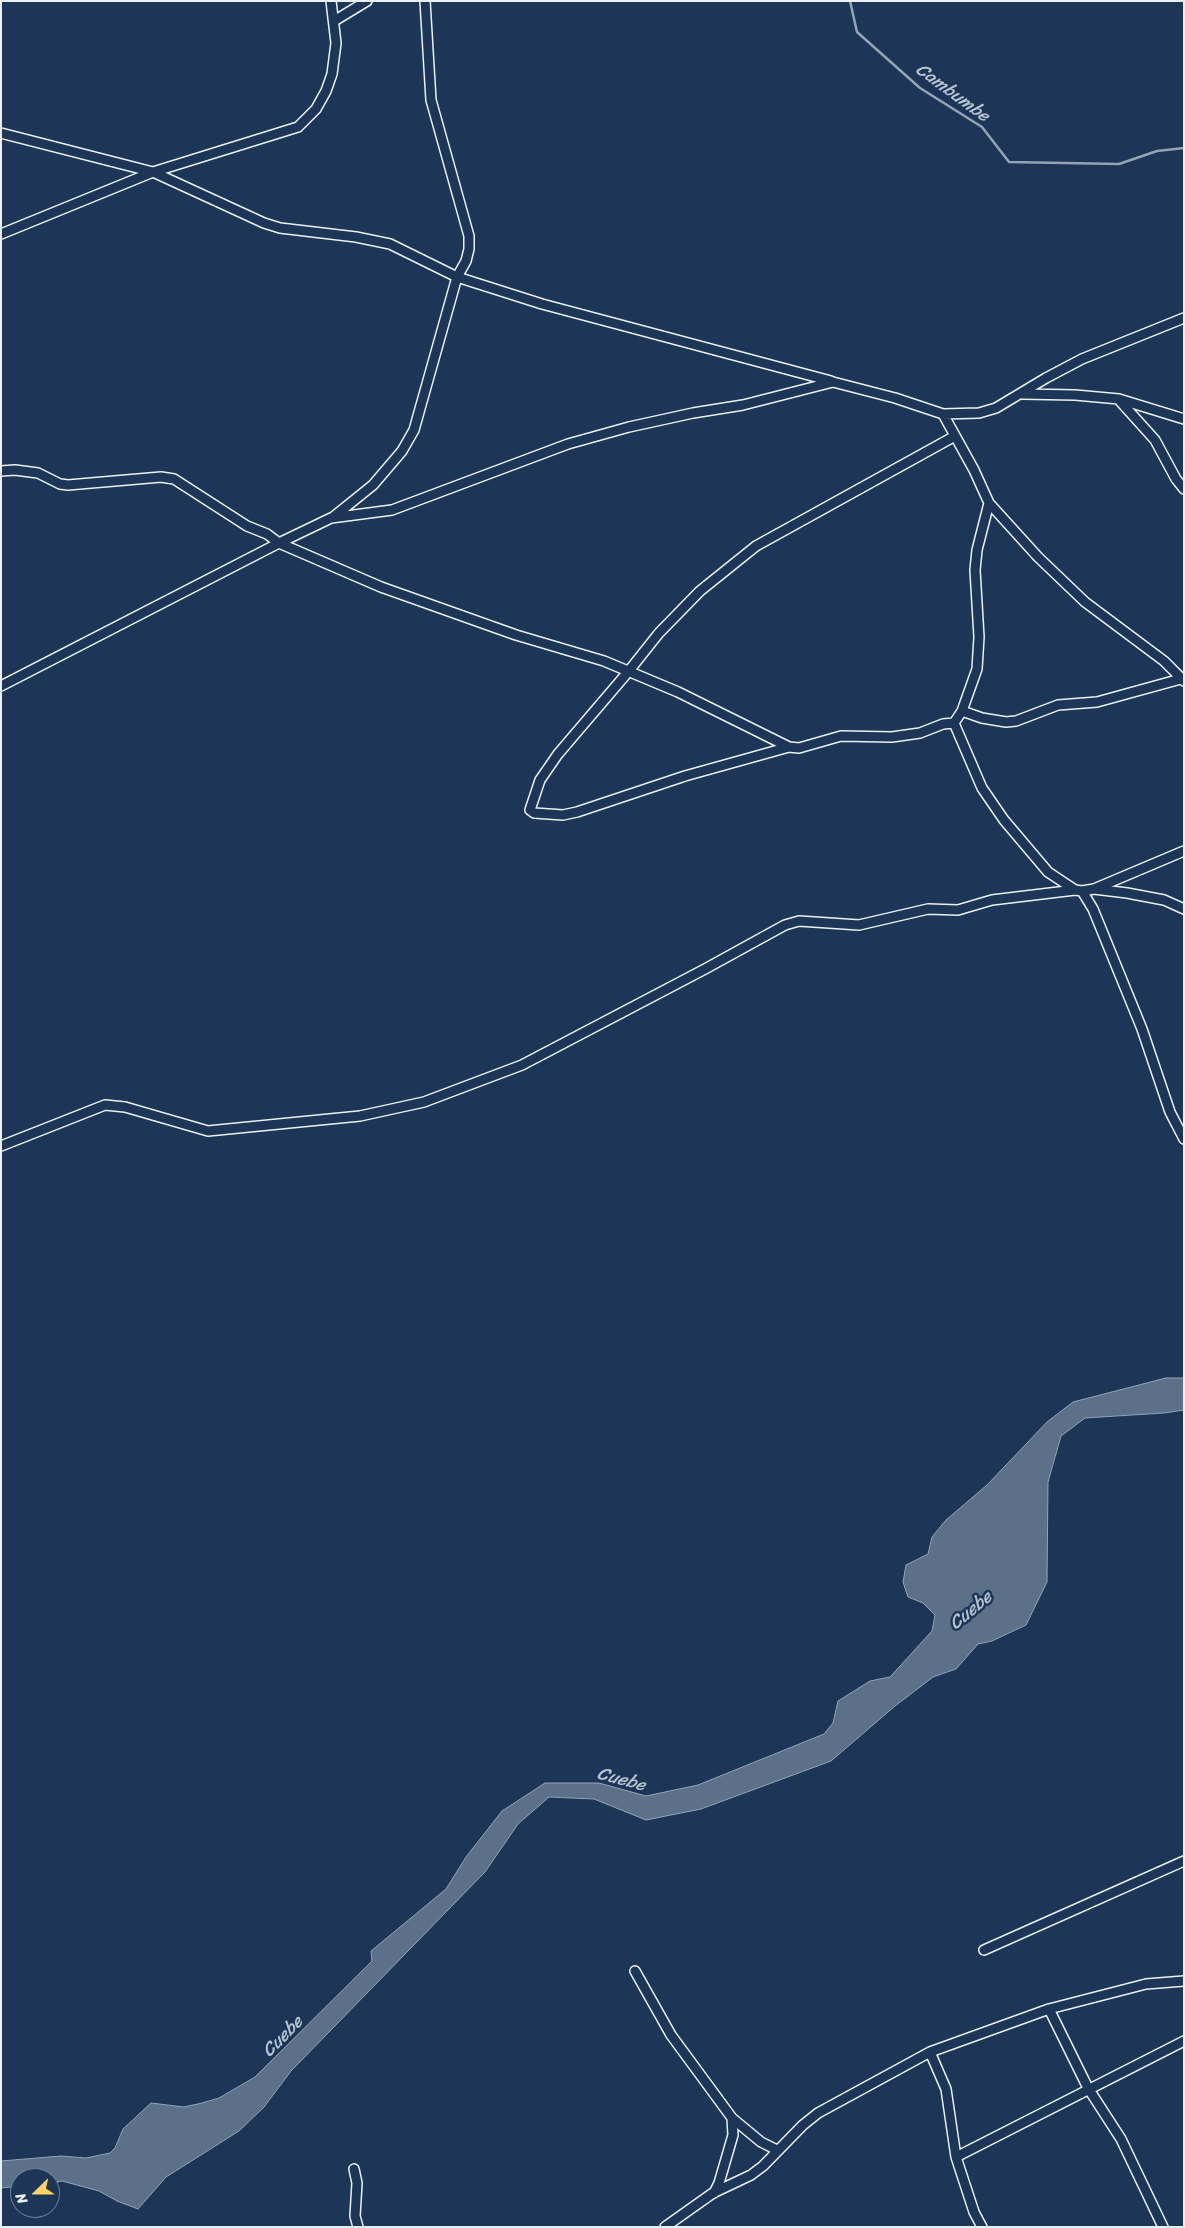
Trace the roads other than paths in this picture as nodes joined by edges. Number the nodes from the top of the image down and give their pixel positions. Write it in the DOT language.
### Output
graph roads {
  1 [pos="331,1"];
  2 [pos="367,1"];
  3 [pos="425,1"];
  4 [pos="334,21"];
  5 [pos="1,133"];
  6 [pos="153,172"];
  7 [pos="1,234"];
  8 [pos="457,277"];
  9 [pos="1184,318"];
  10 [pos="833,382"];
  11 [pos="1021,394"];
  12 [pos="1119,399"];
  13 [pos="943,414"];
  14 [pos="1184,419"];
  15 [pos="955,436"];
  16 [pos="1,471"];
  17 [pos="1184,488"];
  18 [pos="989,504"];
  19 [pos="331,518"];
  20 [pos="279,543"];
  21 [pos="628,672"];
  22 [pos="1183,679"];
  23 [pos="1,686"];
  24 [pos="962,711"];
  25 [pos="954,723"];
  26 [pos="789,747"];
  27 [pos="1184,851"];
  28 [pos="1094,889"];
  29 [pos="1078,890"];
  30 [pos="1184,909"];
  31 [pos="1184,1139"];
  32 [pos="1,1146"];
  33 [pos="1184,1861"];
  34 [pos="984,1950"];
  35 [pos="635,1971"];
  36 [pos="1184,1981"];
  37 [pos="1049,2009"];
  38 [pos="1184,2041"];
  39 [pos="930,2052"];
  40 [pos="1088,2088"];
  41 [pos="732,2118"];
  42 [pos="777,2150"];
  43 [pos="956,2156"];
  44 [pos="354,2169"];
  45 [pos="713,2193"];
  46 [pos="358,2227"];
  47 [pos="665,2227"];
  48 [pos="982,2227"];
  49 [pos="1163,2227"];
  1 -- 4 [label="street"];
  2 -- 4 [label="street"];
  3 -- 8 [label="street"];
  4 -- 6 [label="street"];
  5 -- 6 [label="street"];
  6 -- 7 [label="street"];
  6 -- 8 [label="street"];
  8 -- 10 [label="street"];
  8 -- 19 [label="street"];
  9 -- 11 [label="street"];
  10 -- 13 [label="street"];
  10 -- 19 [label="street"];
  11 -- 12 [label="street"];
  11 -- 13 [label="street"];
  12 -- 14 [label="street"];
  12 -- 17 [label="street"];
  13 -- 15 [label="street"];
  15 -- 18 [label="street"];
  15 -- 21 [label="street"];
  16 -- 20 [label="street"];
  18 -- 22 [label="street"];
  18 -- 24 [label="street"];
  19 -- 20 [label="street"];
  20 -- 21 [label="street"];
  20 -- 23 [label="street"];
  21 -- 26 [label="street"];
  21 -- 26 [label="street"];
  22 -- 24 [label="street"];
  24 -- 25 [label="street"];
  25 -- 26 [label="street"];
  25 -- 29 [label="street"];
  27 -- 28 [label="street"];
  28 -- 29 [label="street"];
  28 -- 30 [label="street"];
  29 -- 31 [label="street"];
  29 -- 32 [label="street"];
  33 -- 34 [label="street"];
  35 -- 41 [label="street"];
  36 -- 37 [label="street"];
  37 -- 39 [label="street"];
  37 -- 40 [label="street"];
  38 -- 40 [label="street"];
  39 -- 42 [label="street"];
  39 -- 43 [label="street"];
  40 -- 43 [label="street"];
  40 -- 49 [label="street"];
  41 -- 42 [label="street"];
  41 -- 45 [label="street"];
  42 -- 45 [label="street"];
  43 -- 48 [label="street"];
  44 -- 46 [label="street"];
  45 -- 47 [label="street"];
}
